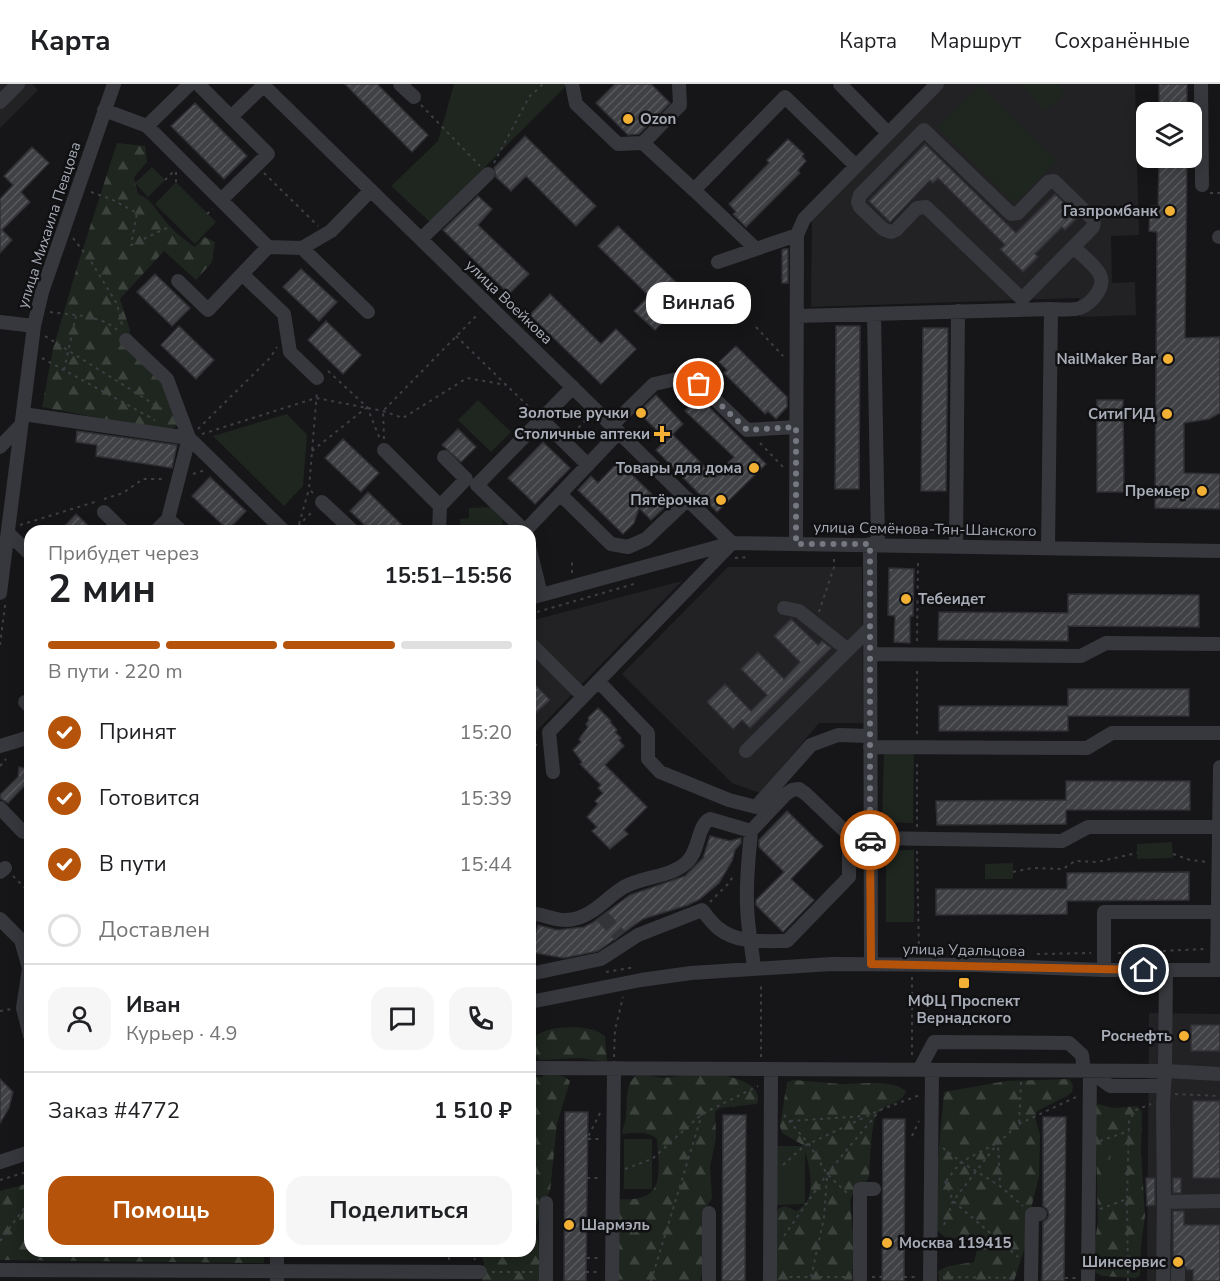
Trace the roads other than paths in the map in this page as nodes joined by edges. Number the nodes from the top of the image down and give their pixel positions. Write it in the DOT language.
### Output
graph roads {
  1 [pos="18,84"];
  2 [pos="114,84"];
  3 [pos="189,84"];
  4 [pos="198,84"];
  5 [pos="400,84"];
  6 [pos="572,84"];
  7 [pos="679,84"];
  8 [pos="840,84"];
  9 [pos="937,84"];
  10 [pos="1201,84"];
  11 [pos="263,85"];
  12 [pos="414,97"];
  13 [pos="0,102"];
  14 [pos="104,110"];
  15 [pos="907,114"];
  16 [pos="231,117"];
  17 [pos="147,126"];
  18 [pos="924,130"];
  19 [pos="888,133"];
  20 [pos="643,143"];
  21 [pos="855,165"];
  22 [pos="488,174"];
  23 [pos="1202,184"];
  24 [pos="371,190"];
  25 [pos="694,190"];
  26 [pos="221,200"];
  27 [pos="797,235"];
  28 [pos="421,239"];
  29 [pos="268,247"];
  30 [pos="1073,247"];
  31 [pos="302,248"];
  32 [pos="756,249"];
  33 [pos="718,262"];
  34 [pos="242,274"];
  35 [pos="178,281"];
  36 [pos="1051,309"];
  37 [pos="958,311"];
  38 [pos="368,312"];
  39 [pos="874,314"];
  40 [pos="797,316"];
  41 [pos="0,322"];
  42 [pos="37,330"];
  43 [pos="126,340"];
  44 [pos="322,374"];
  45 [pos="573,387"];
  46 [pos="22,419"];
  47 [pos="541,419"];
  48 [pos="796,427"];
  49 [pos="616,429"];
  50 [pos="189,438"];
  51 [pos="0,447"];
  52 [pos="384,450"];
  53 [pos="444,457"];
  54 [pos="588,465"];
  55 [pos="472,482"];
  56 [pos="560,494"];
  57 [pos="687,499"];
  58 [pos="322,502"];
  59 [pos="440,506"];
  60 [pos="104,512"];
  61 [pos="168,519"];
  62 [pos="117,525"];
  63 [pos="162,525"];
  64 [pos="174,525"];
  65 [pos="278,525"];
  66 [pos="347,525"];
  67 [pos="439,525"];
  68 [pos="518,525"];
  69 [pos="530,525"];
  70 [pos="7,535"];
  71 [pos="732,543"];
  72 [pos="796,544"];
  73 [pos="874,544"];
  74 [pos="956,546"];
  75 [pos="1048,548"];
  76 [pos="24,549"];
  77 [pos="1220,551"];
  78 [pos="0,593"];
  79 [pos="536,596"];
  80 [pos="784,608"];
  81 [pos="870,628"];
  82 [pos="1220,644"];
  83 [pos="536,649"];
  84 [pos="848,650"];
  85 [pos="870,654"];
  86 [pos="598,681"];
  87 [pos="583,696"];
  88 [pos="1220,733"];
  89 [pos="24,739"];
  90 [pos="870,741"];
  91 [pos="0,746"];
  92 [pos="746,751"];
  93 [pos="1220,767"];
  94 [pos="553,772"];
  95 [pos="1,804"];
  96 [pos="1219,827"];
  97 [pos="751,831"];
  98 [pos="24,832"];
  99 [pos="870,838"];
  100 [pos="1219,864"];
  101 [pos="1218,912"];
  102 [pos="536,914"];
  103 [pos="0,919"];
  104 [pos="751,941"];
  105 [pos="24,950"];
  106 [pos="871,964"];
  107 [pos="1104,970"];
  108 [pos="1166,970"];
  109 [pos="1219,970"];
  110 [pos="758,972"];
  111 [pos="536,973"];
  112 [pos="536,1001"];
  113 [pos="536,1068"];
  114 [pos="614,1068"];
  115 [pos="921,1070"];
  116 [pos="1087,1071"];
  117 [pos="1165,1071"];
  118 [pos="768,1073"];
  119 [pos="1220,1074"];
  120 [pos="1163,1089"];
  121 [pos="24,1154"];
  122 [pos="0,1162"];
  123 [pos="874,1189"];
  124 [pos="1164,1202"];
  125 [pos="1220,1202"];
  126 [pos="546,1203"];
  127 [pos="709,1213"];
  128 [pos="1040,1214"];
  129 [pos="277,1257"];
  130 [pos="0,1270"];
  131 [pos="480,1272"];
  132 [pos="277,1276"];
  133 [pos="1031,1276"];
  134 [pos="546,1277"];
  135 [pos="770,1279"];
  136 [pos="860,1279"];
  137 [pos="930,1279"];
  138 [pos="612,1281"];
  139 [pos="709,1281"];
  140 [pos="1088,1281"];
  141 [pos="1163,1281"];
  1 -- 13 [label="street"];
  2 -- 14 [label="street, улица Михаила Певцова"];
  3 -- 17 [label="street"];
  4 -- 16 [label="street"];
  5 -- 12 [label="street"];
  6 -- 20 [label="street"];
  7 -- 20 [label="street"];
  8 -- 19 [label="street"];
  9 -- 15 [label="street"];
  10 -- 23 [label="street"];
  11 -- 16 [label="street"];
  11 -- 24 [label="street, улица Воейкова"];
  14 -- 17 [label="street"];
  14 -- 42 [label="street, улица Михаила Певцова"];
  15 -- 18 [label="street"];
  15 -- 19 [label="street"];
  16 -- 26 [label="street"];
  17 -- 26 [label="street"];
  18 -- 30 [label="street"];
  18 -- 30 [label="street"];
  19 -- 21 [label="street"];
  20 -- 25 [label="street"];
  21 -- 25 [label="street"];
  21 -- 27 [label="street"];
  22 -- 28 [label="street"];
  24 -- 28 [label="street, улица Воейкова"];
  24 -- 31 [label="street"];
  25 -- 32 [label="street"];
  26 -- 29 [label="street"];
  27 -- 32 [label="street"];
  27 -- 40 [label="street"];
  28 -- 45 [label="street, улица Воейкова"];
  29 -- 31 [label="street"];
  29 -- 34 [label="street"];
  30 -- 36 [label="street"];
  31 -- 38 [label="street"];
  32 -- 33 [label="street"];
  34 -- 35 [label="street"];
  34 -- 44 [label="street"];
  36 -- 37 [label="street"];
  36 -- 75 [label="street"];
  37 -- 39 [label="street"];
  37 -- 74 [label="street"];
  39 -- 40 [label="street"];
  39 -- 73 [label="street"];
  40 -- 48 [label="street"];
  41 -- 42 [label="street"];
  42 -- 46 [label="street, улица Михаила Певцова"];
  43 -- 50 [label="street"];
  45 -- 47 [label="street"];
  45 -- 49 [label="street, улица Воейкова"];
  46 -- 50 [label="street"];
  46 -- 51 [label="street"];
  46 -- 70 [label="street, улица Михаила Певцова"];
  47 -- 54 [label="street"];
  47 -- 55 [label="street"];
  48 -- 49 [label="street"];
  48 -- 72 [label="street"];
  49 -- 54 [label="street"];
  49 -- 57 [label="street, улица Воейкова"];
  50 -- 61 [label="street"];
  50 -- 65 [label="street"];
  52 -- 59 [label="street"];
  53 -- 55 [label="street"];
  54 -- 56 [label="street"];
  55 -- 59 [label="street"];
  55 -- 68 [label="street"];
  56 -- 57 [label="street"];
  56 -- 69 [label="street"];
  57 -- 71 [label="street, улица Воейкова"];
  58 -- 66 [label="street"];
  59 -- 67 [label="street"];
  60 -- 62 [label="street"];
  61 -- 63 [label="street"];
  61 -- 64 [label="street"];
  70 -- 76 [label="street"];
  70 -- 78 [label="street, улица Михаила Певцова"];
  71 -- 72 [label="street, улица Семёнова-Тян-Шанского"];
  71 -- 79 [label="street, улица Семёнова-Тян-Шанского"];
  71 -- 86 [label="street"];
  72 -- 73 [label="street, улица Семёнова-Тян-Шанского"];
  73 -- 74 [label="street, улица Семёнова-Тян-Шанского"];
  73 -- 81 [label="street"];
  74 -- 75 [label="street, улица Семёнова-Тян-Шанского"];
  75 -- 77 [label="street, улица Семёнова-Тян-Шанского"];
  80 -- 84 [label="street"];
  81 -- 84 [label="street"];
  81 -- 85 [label="street"];
  82 -- 85 [label="street"];
  83 -- 87 [label="street"];
  84 -- 92 [label="street"];
  85 -- 90 [label="street"];
  86 -- 87 [label="street"];
  86 -- 90 [label="street"];
  87 -- 94 [label="street"];
  88 -- 90 [label="street"];
  89 -- 91 [label="street"];
  90 -- 99 [label="street"];
  93 -- 96 [label="street"];
  95 -- 98 [label="street"];
  96 -- 99 [label="street"];
  96 -- 100 [label="street"];
  97 -- 102 [label="street"];
  97 -- 104 [label="street"];
  97 -- 104 [label="street"];
  99 -- 106 [label="street"];
  100 -- 101 [label="street"];
  101 -- 107 [label="street"];
  101 -- 109 [label="street"];
  103 -- 105 [label="street"];
  104 -- 110 [label="street"];
  104 -- 111 [label="street"];
  106 -- 107 [label="street, улица Удальцова"];
  106 -- 110 [label="street, улица Удальцова"];
  107 -- 108 [label="street, улица Удальцова"];
  108 -- 109 [label="street, улица Удальцова"];
  108 -- 117 [label="street"];
  110 -- 112 [label="street, улица Удальцова"];
  113 -- 114 [label="street"];
  114 -- 118 [label="street"];
  114 -- 138 [label="street"];
  115 -- 116 [label="street"];
  115 -- 116 [label="street"];
  115 -- 118 [label="street"];
  115 -- 137 [label="street"];
  116 -- 117 [label="street"];
  116 -- 120 [label="street"];
  116 -- 140 [label="street"];
  117 -- 119 [label="street"];
  117 -- 120 [label="street"];
  118 -- 135 [label="street"];
  120 -- 124 [label="street"];
  121 -- 122 [label="street"];
  123 -- 136 [label="street"];
  124 -- 125 [label="street"];
  124 -- 141 [label="street"];
  126 -- 134 [label="street"];
  127 -- 139 [label="street"];
  128 -- 133 [label="street"];
  129 -- 132 [label="street"];
  130 -- 132 [label="street"];
  131 -- 132 [label="street"];
}
